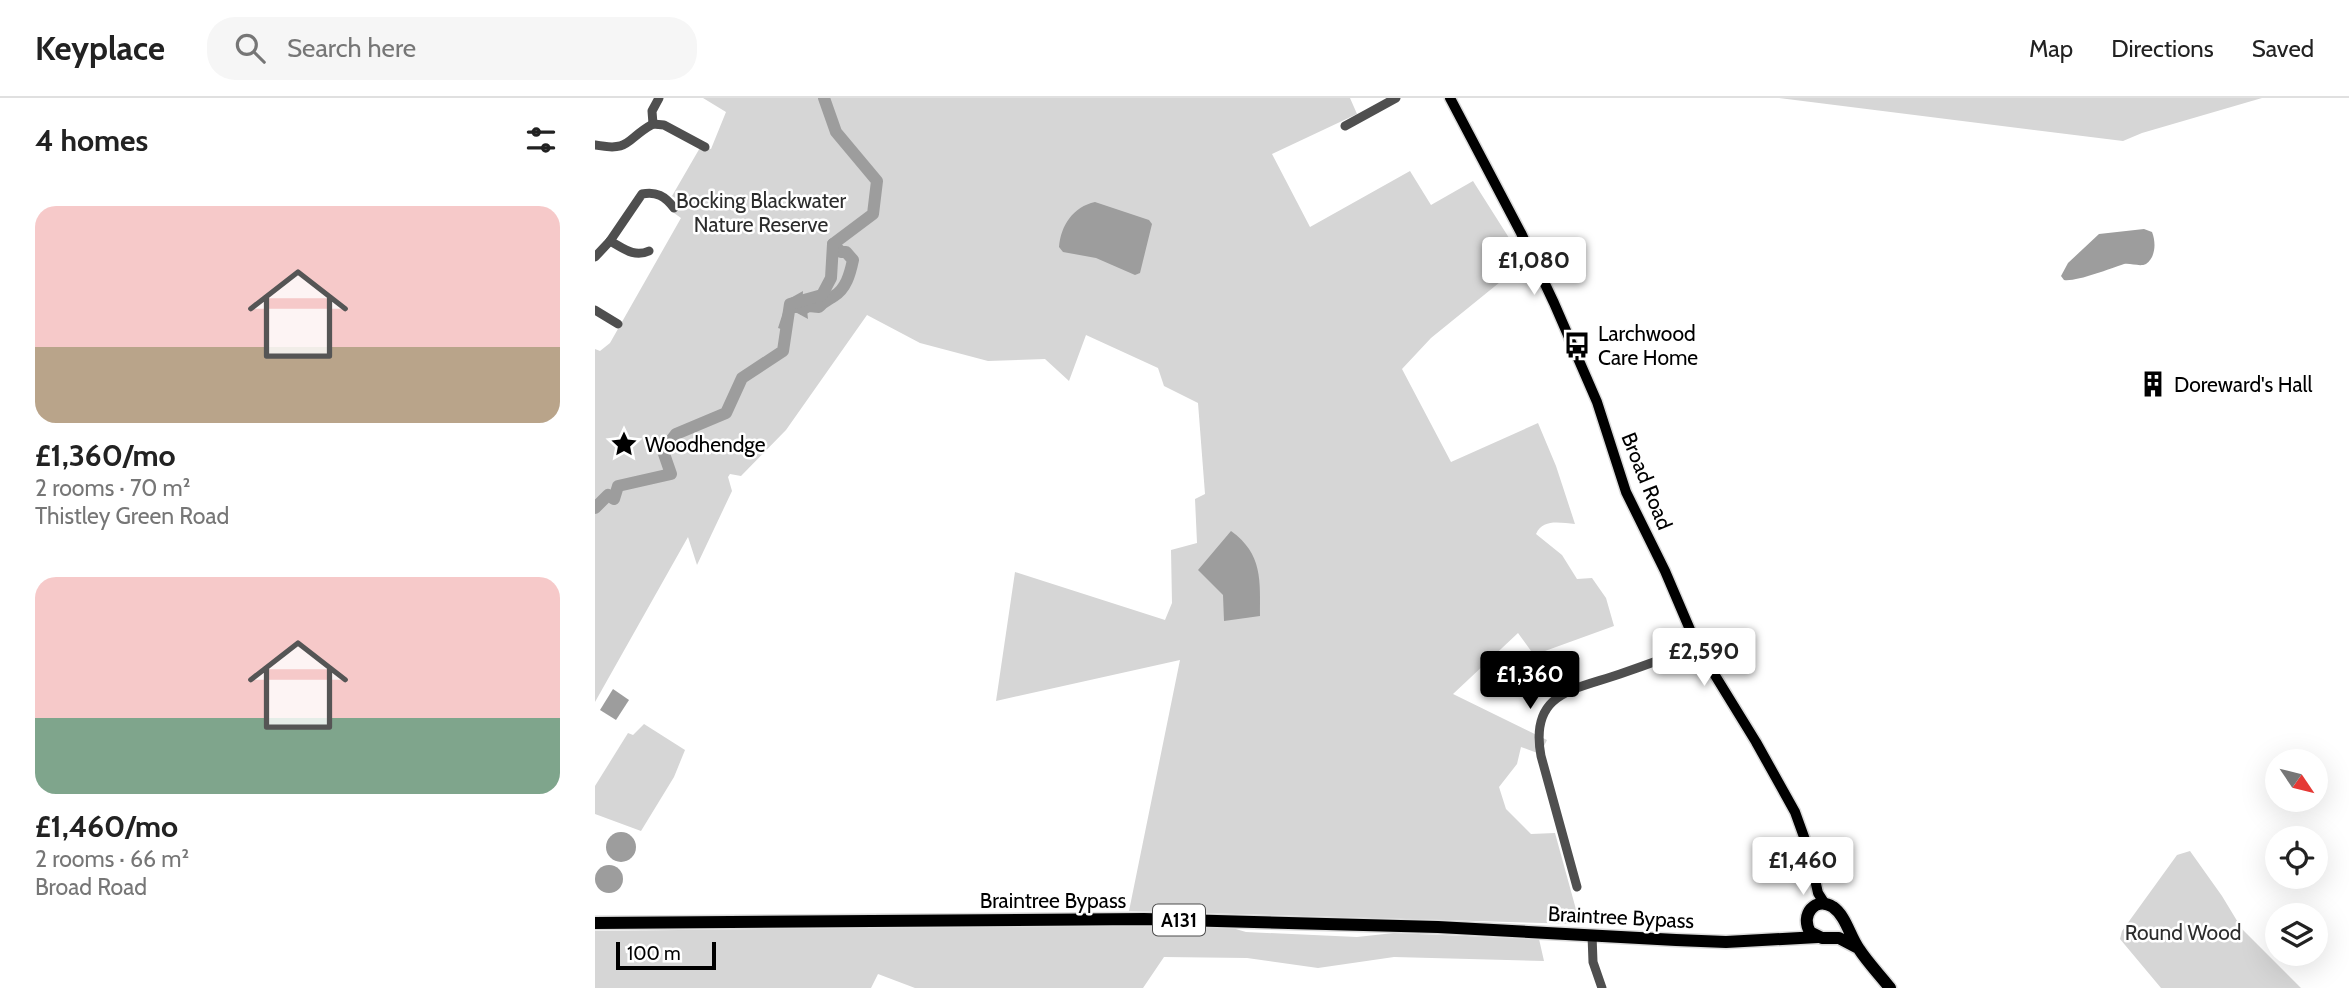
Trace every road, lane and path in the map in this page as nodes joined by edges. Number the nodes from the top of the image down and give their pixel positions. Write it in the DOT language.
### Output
graph roads {
  1 [pos="659,98"];
  2 [pos="1396,98"];
  3 [pos="1450,98"];
  4 [pos="653,124"];
  5 [pos="1345,126"];
  6 [pos="595,145"];
  7 [pos="705,147"];
  8 [pos="674,208"];
  9 [pos="610,241"];
  10 [pos="649,251"];
  11 [pos="595,257"];
  12 [pos="595,310"];
  13 [pos="618,324"];
  14 [pos="1697,646"];
  15 [pos="1814,875"];
  16 [pos="1577,887"];
  17 [pos="1825,904"];
  18 [pos="1807,917"];
  19 [pos="1840,917"];
  20 [pos="595,923"];
  21 [pos="1593,935"];
  22 [pos="1832,936"];
  23 [pos="1818,937"];
  24 [pos="1763,939"];
  25 [pos="1858,948"];
  26 [pos="1602,988"];
  27 [pos="1890,988"];
  1 -- 4 [label="street"];
  2 -- 5 [label="street"];
  3 -- 14 [label="main road, Broad Road"];
  4 -- 6 [label="street"];
  4 -- 7 [label="street"];
  8 -- 9 [label="street"];
  9 -- 10 [label="street"];
  9 -- 11 [label="street"];
  12 -- 13 [label="street"];
  14 -- 15 [label="main road, Broad Road"];
  14 -- 16 [label="street"];
  15 -- 17 [label="main road, Broad Road"];
  15 -- 18 [label="main road, Broad Road"];
  17 -- 18 [label="highway, A131"];
  17 -- 19 [label="highway, Broad Road / A131"];
  18 -- 23 [label="highway"];
  18 -- 24 [label="highway, Braintree Bypass / A131"];
  19 -- 22 [label="highway"];
  19 -- 25 [label="highway, Broad Road / A131"];
  20 -- 21 [label="highway, Braintree Bypass / A131"];
  21 -- 24 [label="highway, Braintree Bypass / A131"];
  21 -- 26 [label="street"];
  22 -- 23 [label="highway, Broad Road / A131"];
  22 -- 25 [label="highway, Broad Road / A131"];
  23 -- 24 [label="highway, Braintree Bypass / A131"];
  25 -- 27 [label="highway, Broad Road / A131"];
}
